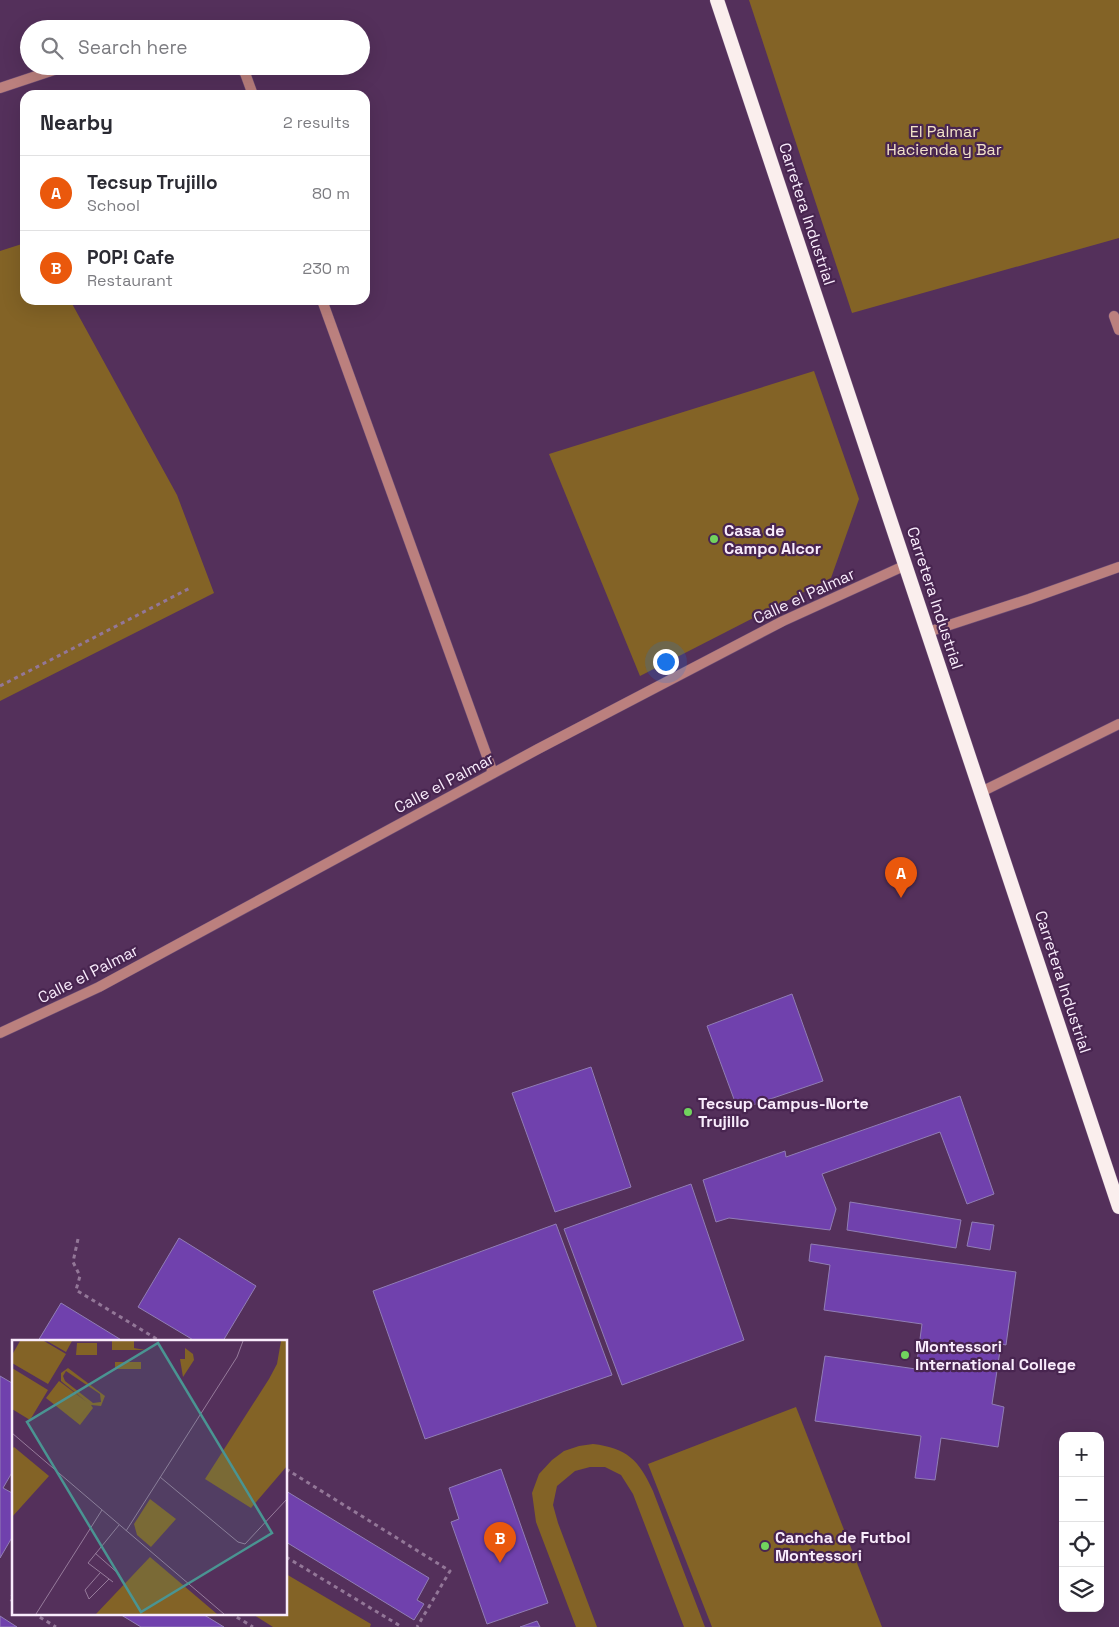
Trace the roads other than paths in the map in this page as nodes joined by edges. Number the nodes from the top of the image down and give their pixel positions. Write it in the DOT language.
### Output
graph roads {
  1 [pos="717,0"];
  2 [pos="39,75"];
  3 [pos="246,75"];
  4 [pos="0,88"];
  5 [pos="251,90"];
  6 [pos="324,305"];
  7 [pos="1114,316"];
  8 [pos="1119,330"];
  9 [pos="906,566"];
  10 [pos="1119,567"];
  11 [pos="928,632"];
  12 [pos="1119,724"];
  13 [pos="493,773"];
  14 [pos="981,792"];
  15 [pos="0,1033"];
  16 [pos="1119,1207"];
  1 -- 9 [label="highway, Carretera Industrial"];
  2 -- 4 [label="street"];
  3 -- 5 [label="street"];
  6 -- 13 [label="street"];
  7 -- 8 [label="street"];
  9 -- 11 [label="highway, Carretera Industrial"];
  9 -- 13 [label="street, Calle el Palmar"];
  10 -- 11 [label="street"];
  11 -- 14 [label="highway, Carretera Industrial"];
  12 -- 14 [label="street"];
  13 -- 15 [label="street, Calle el Palmar"];
  14 -- 16 [label="highway, Carretera Industrial"];
}
